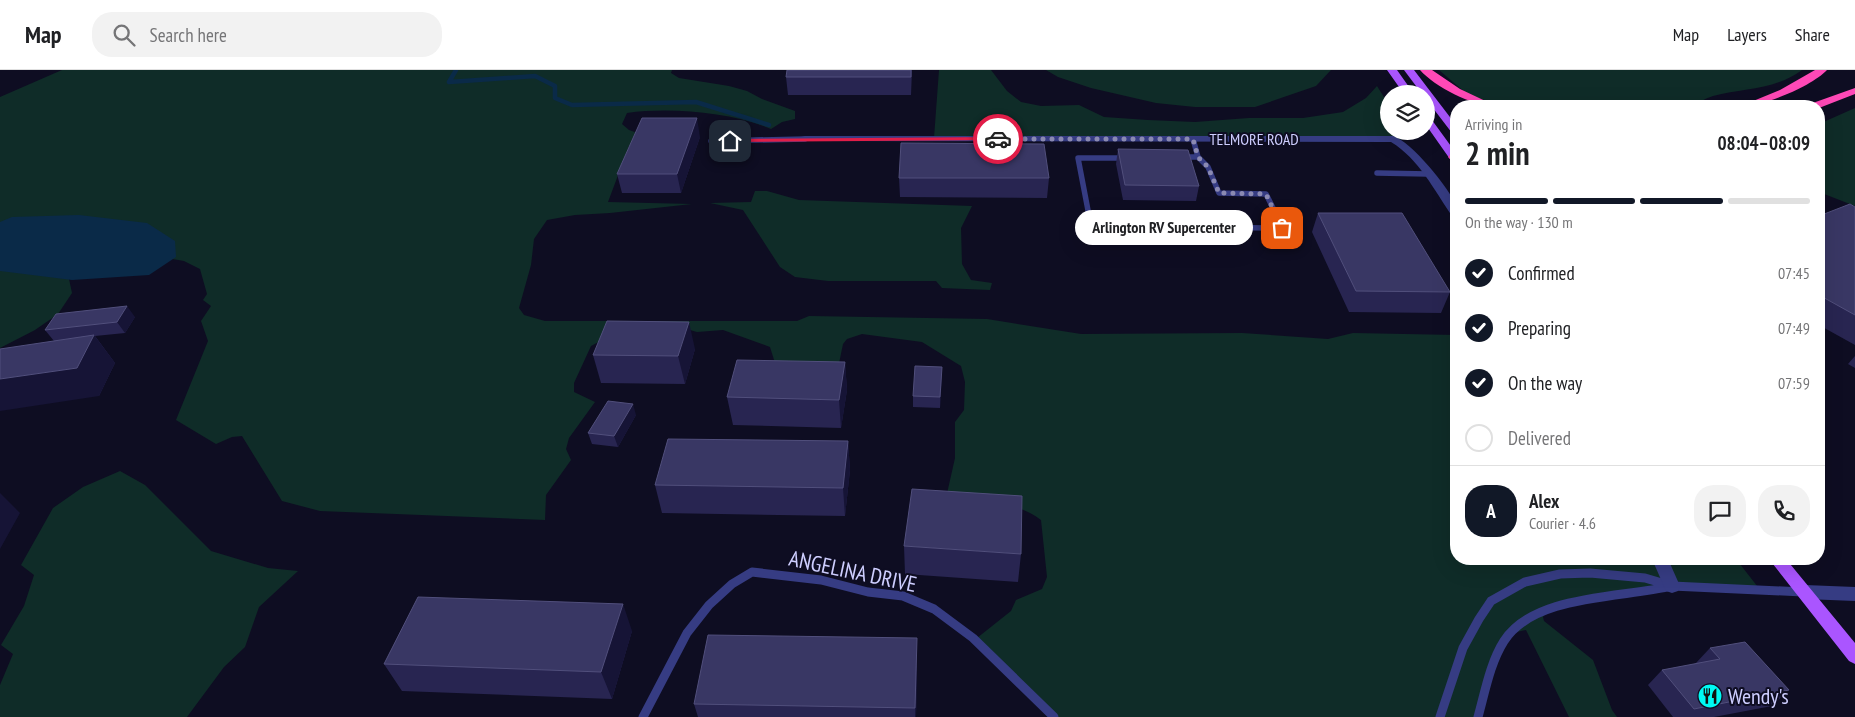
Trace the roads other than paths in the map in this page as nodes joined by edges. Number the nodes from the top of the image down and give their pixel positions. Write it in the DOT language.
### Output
graph roads {
  1 [pos="1392,70"];
  2 [pos="1408,70"];
  3 [pos="1425,70"];
  4 [pos="1822,70"];
  5 [pos="1403,85"];
  6 [pos="1855,91"];
  7 [pos="1478,100"];
  8 [pos="1762,100"];
  9 [pos="1825,102"];
  10 [pos="1450,123"];
  11 [pos="1435,130"];
  12 [pos="805,139"];
  13 [pos="1193,139"];
  14 [pos="711,141"];
  15 [pos="1450,149"];
  16 [pos="1138,157"];
  17 [pos="1168,157"];
  18 [pos="1198,157"];
  19 [pos="1377,173"];
  20 [pos="1428,174"];
  21 [pos="1450,205"];
  22 [pos="1663,565"];
  23 [pos="1781,565"];
  24 [pos="1672,586"];
  25 [pos="1805,592"];
  26 [pos="1855,594"];
  27 [pos="1855,656"];
  28 [pos="643,717"];
  29 [pos="1054,717"];
  30 [pos="1440,717"];
  31 [pos="1478,717"];
  1 -- 5 [label="main road"];
  2 -- 10 [label="main road"];
  3 -- 7 [label="highway"];
  4 -- 8 [label="highway"];
  6 -- 9 [label="highway"];
  11 -- 15 [label="main road"];
  12 -- 13 [label="street, TELMORE ROAD"];
  12 -- 14 [label="lane"];
  13 -- 18 [label="lane"];
  13 -- 20 [label="street, TELMORE ROAD"];
  16 -- 18 [label="lane"];
  17 -- 18 [label="lane"];
  19 -- 20 [label="lane"];
  20 -- 21 [label="street, TELMORE ROAD"];
  22 -- 24 [label="street"];
  23 -- 25 [label="main road"];
  24 -- 25 [label="lane"];
  24 -- 30 [label="lane"];
  24 -- 31 [label="lane"];
  25 -- 26 [label="street"];
  25 -- 27 [label="main road"];
  28 -- 29 [label="lane, ANGELINA DRIVE"];
}
